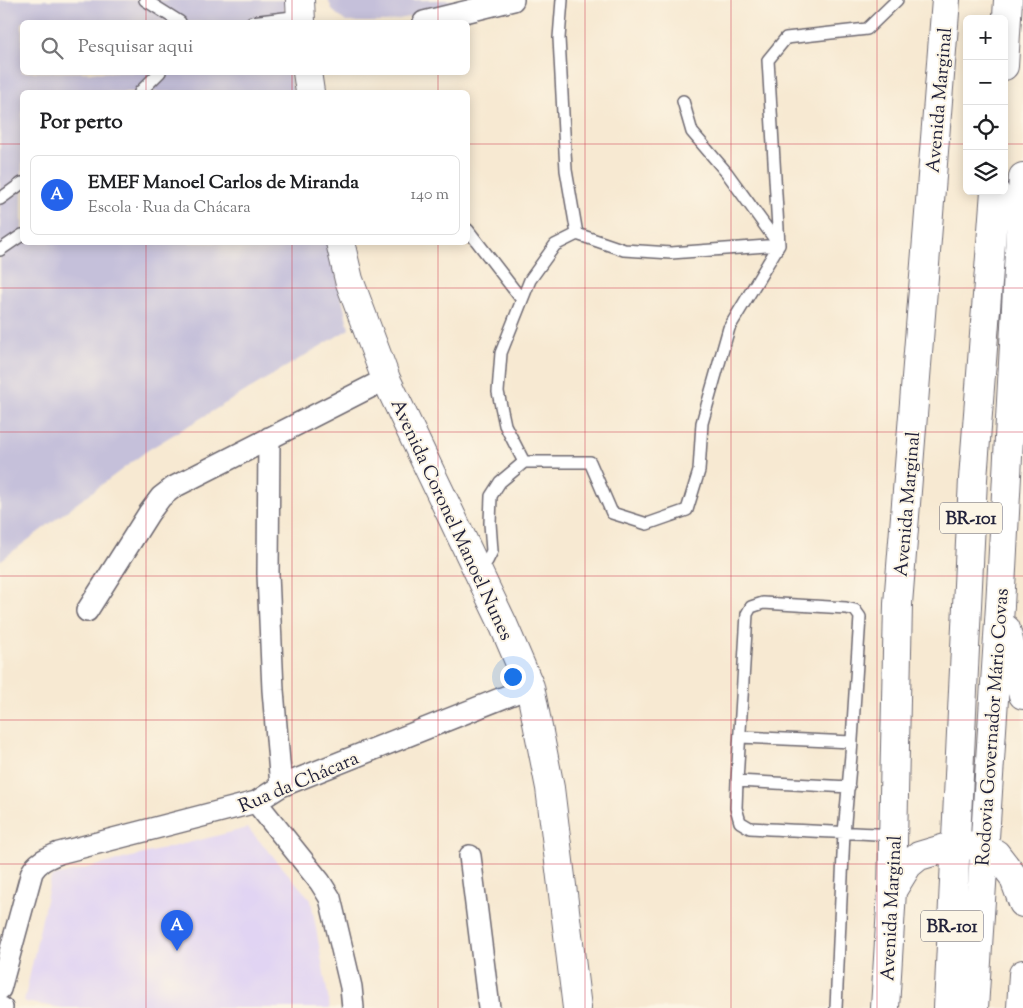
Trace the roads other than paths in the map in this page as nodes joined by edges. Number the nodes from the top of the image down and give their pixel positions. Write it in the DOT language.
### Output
graph roads {
  1 [pos="145,0"];
  2 [pos="513,0"];
  3 [pos="562,0"];
  4 [pos="897,0"];
  5 [pos="946,0"];
  6 [pos="1008,0"];
  7 [pos="300,13"];
  8 [pos="177,20"];
  9 [pos="263,20"];
  10 [pos="432,20"];
  11 [pos="1004,60"];
  12 [pos="157,75"];
  13 [pos="307,75"];
  14 [pos="142,90"];
  15 [pos="310,90"];
  16 [pos="683,101"];
  17 [pos="1023,177"];
  18 [pos="20,184"];
  19 [pos="995,195"];
  20 [pos="0,199"];
  21 [pos="470,233"];
  22 [pos="577,234"];
  23 [pos="20,236"];
  24 [pos="341,245"];
  25 [pos="779,245"];
  26 [pos="0,250"];
  27 [pos="522,300"];
  28 [pos="386,379"];
  29 [pos="269,438"];
  30 [pos="524,462"];
  31 [pos="475,567"];
  32 [pos="1000,606"];
  33 [pos="87,611"];
  34 [pos="530,687"];
  35 [pos="1023,695"];
  36 [pos="740,737"];
  37 [pos="852,742"];
  38 [pos="738,781"];
  39 [pos="281,786"];
  40 [pos="848,787"];
  41 [pos="256,802"];
  42 [pos="844,833"];
  43 [pos="893,835"];
  44 [pos="956,845"];
  45 [pos="983,846"];
  46 [pos="470,856"];
  47 [pos="892,891"];
  48 [pos="1023,903"];
  49 [pos="1023,974"];
  50 [pos="0,989"];
  51 [pos="353,1008"];
  52 [pos="489,1008"];
  53 [pos="577,1008"];
  54 [pos="836,1008"];
  55 [pos="884,1008"];
  56 [pos="948,1008"];
  57 [pos="974,1008"];
  58 [pos="1021,1008"];
  1 -- 8 [label="lane"];
  2 -- 10 [label="street"];
  3 -- 22 [label="lane"];
  4 -- 25 [label="lane"];
  5 -- 43 [label="main road, Avenida Marginal"];
  6 -- 11 [label="main road"];
  7 -- 9 [label="lane"];
  12 -- 14 [label="lane"];
  13 -- 15 [label="main road"];
  16 -- 25 [label="lane"];
  17 -- 32 [label="main road, Rodovia Governador Mário Covas / BR-101"];
  18 -- 20 [label="lane"];
  19 -- 44 [label="main road, Rodovia Governador Mário Covas / BR-101"];
  21 -- 27 [label="lane"];
  22 -- 25 [label="lane"];
  22 -- 27 [label="lane"];
  23 -- 26 [label="lane"];
  24 -- 28 [label="main road, Avenida Coronel Manoel Nunes"];
  25 -- 30 [label="lane"];
  27 -- 30 [label="lane"];
  28 -- 29 [label="street"];
  28 -- 31 [label="main road, Avenida Coronel Manoel Nunes"];
  29 -- 33 [label="street"];
  29 -- 39 [label="street"];
  30 -- 31 [label="lane"];
  31 -- 34 [label="main road, Avenida Coronel Manoel Nunes"];
  32 -- 35 [label="main road"];
  32 -- 45 [label="main road, Rodovia Governador Mário Covas / BR-101"];
  34 -- 39 [label="street, Rua da Chácara"];
  34 -- 53 [label="main road, Avenida Coronel Manoel Nunes"];
  36 -- 37 [label="lane"];
  36 -- 37 [label="lane"];
  36 -- 38 [label="lane"];
  37 -- 40 [label="lane"];
  38 -- 40 [label="lane"];
  38 -- 42 [label="lane"];
  39 -- 41 [label="street, Rua da Chácara"];
  40 -- 42 [label="lane"];
  41 -- 50 [label="street, Rua da Chácara"];
  41 -- 51 [label="street"];
  42 -- 43 [label="lane"];
  42 -- 54 [label="lane"];
  43 -- 47 [label="main road, Avenida Marginal"];
  44 -- 45 [label="main road"];
  44 -- 47 [label="main road"];
  44 -- 56 [label="main road, Rodovia Governador Mário Covas / BR-101"];
  45 -- 48 [label="main road"];
  45 -- 57 [label="main road, Rodovia Governador Mário Covas / BR-101"];
  46 -- 52 [label="street"];
  47 -- 55 [label="main road, Avenida Marginal"];
  49 -- 58 [label="main road"];
}
